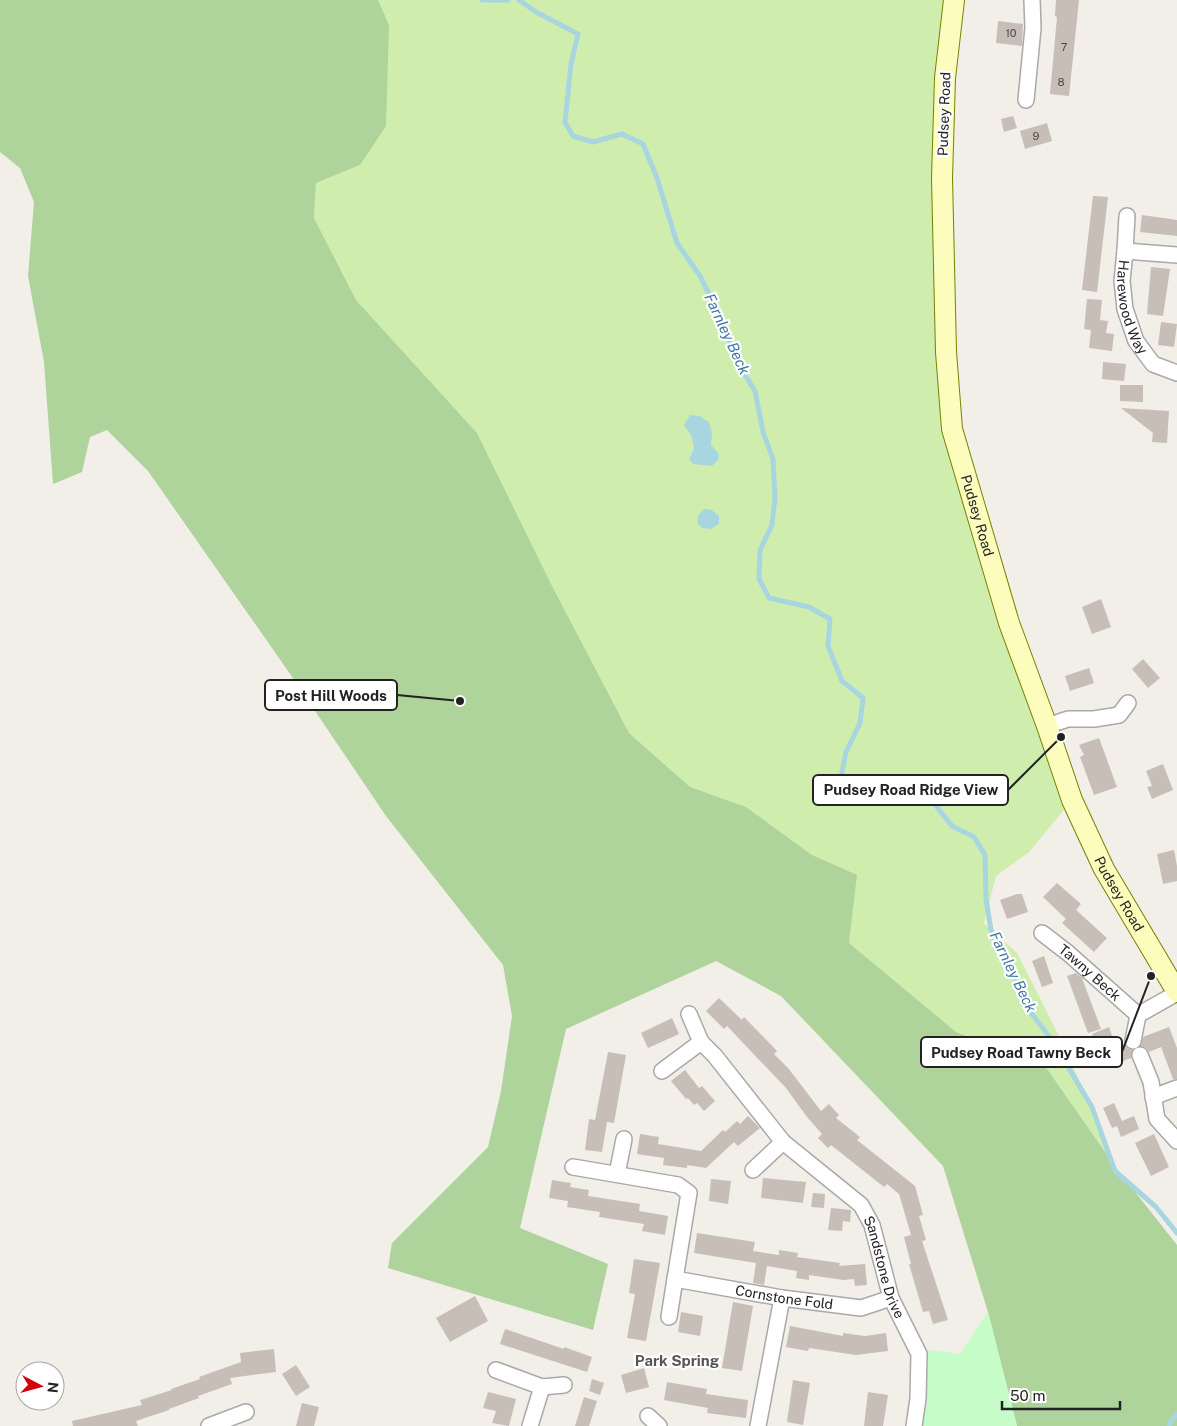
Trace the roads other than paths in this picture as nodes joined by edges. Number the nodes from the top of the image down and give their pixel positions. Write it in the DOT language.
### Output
graph roads {
  1 [pos="954,0"];
  2 [pos="1032,0"];
  3 [pos="1026,100"];
  4 [pos="1127,216"];
  5 [pos="1124,251"];
  6 [pos="1177,255"];
  7 [pos="1177,373"];
  8 [pos="1128,703"];
  9 [pos="1047,726"];
  10 [pos="1042,933"];
  11 [pos="1177,992"];
  12 [pos="688,1014"];
  13 [pos="1138,1015"];
  14 [pos="1133,1040"];
  15 [pos="701,1042"];
  16 [pos="1140,1055"];
  17 [pos="662,1070"];
  18 [pos="1177,1088"];
  19 [pos="1153,1097"];
  20 [pos="624,1139"];
  21 [pos="1177,1141"];
  22 [pos="783,1142"];
  23 [pos="573,1166"];
  24 [pos="753,1170"];
  25 [pos="617,1174"];
  26 [pos="675,1280"];
  27 [pos="782,1298"];
  28 [pos="891,1298"];
  29 [pos="669,1317"];
  30 [pos="496,1370"];
  31 [pos="564,1385"];
  32 [pos="542,1387"];
  33 [pos="246,1412"];
  34 [pos="209,1426"];
  35 [pos="530,1426"];
  36 [pos="758,1426"];
  37 [pos="914,1426"];
  1 -- 9 [label="main road, Pudsey Road"];
  2 -- 3 [label="street"];
  4 -- 5 [label="street, Harewood Way"];
  5 -- 6 [label="street, Harewood Way"];
  5 -- 7 [label="street, Harewood Way"];
  8 -- 9 [label="street"];
  9 -- 11 [label="main road, Pudsey Road"];
  10 -- 13 [label="street, Tawny Beck"];
  11 -- 13 [label="street"];
  12 -- 15 [label="street, Sandstone Drive"];
  13 -- 14 [label="street"];
  15 -- 17 [label="street"];
  15 -- 22 [label="street, Sandstone Drive"];
  16 -- 19 [label="street"];
  18 -- 19 [label="street"];
  19 -- 21 [label="street"];
  20 -- 25 [label="street"];
  22 -- 24 [label="street"];
  22 -- 28 [label="street, Sandstone Drive"];
  23 -- 25 [label="street"];
  25 -- 26 [label="street"];
  26 -- 27 [label="street, Cornstone Fold"];
  26 -- 29 [label="street"];
  27 -- 28 [label="street, Cornstone Fold"];
  27 -- 36 [label="street"];
  28 -- 37 [label="street, Sandstone Drive"];
  30 -- 32 [label="street"];
  31 -- 32 [label="street"];
  32 -- 35 [label="street"];
  33 -- 34 [label="street"];
}
